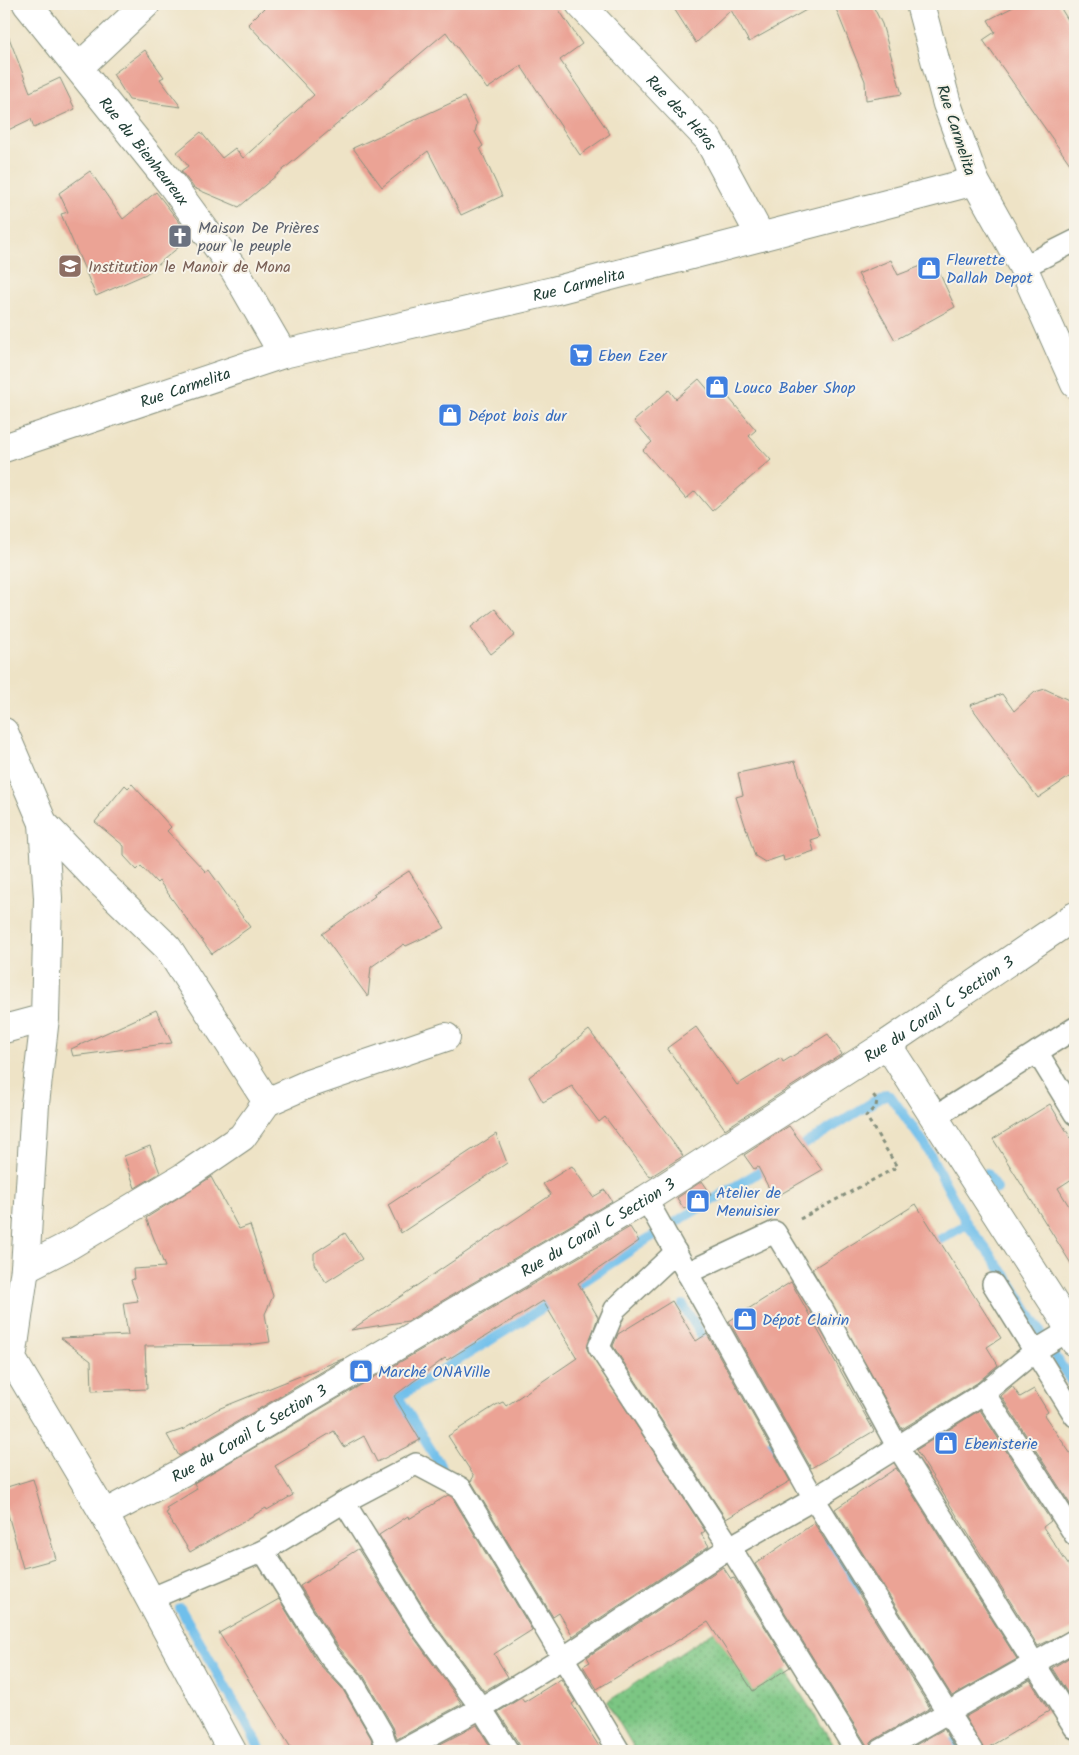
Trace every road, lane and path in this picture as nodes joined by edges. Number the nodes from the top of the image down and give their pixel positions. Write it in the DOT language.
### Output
graph roads {
  1 [pos="27,4"];
  2 [pos="146,4"];
  3 [pos="580,4"];
  4 [pos="920,4"];
  5 [pos="79,67"];
  6 [pos="975,181"];
  7 [pos="761,236"];
  8 [pos="1075,241"];
  9 [pos="1023,267"];
  10 [pos="283,354"];
  11 [pos="1075,384"];
  12 [pos="4,448"];
  13 [pos="4,732"];
  14 [pos="43,823"];
  15 [pos="1075,916"];
  16 [pos="45,1018"];
  17 [pos="1075,1028"];
  18 [pos="4,1029"];
  19 [pos="446,1037"];
  20 [pos="886,1044"];
  21 [pos="1036,1052"];
  22 [pos="853,1065"];
  23 [pos="267,1102"];
  24 [pos="1075,1114"];
  25 [pos="933,1118"];
  26 [pos="646,1199"];
  27 [pos="16,1225"];
  28 [pos="775,1232"];
  29 [pos="676,1252"];
  30 [pos="25,1268"];
  31 [pos="687,1273"];
  32 [pos="994,1284"];
  33 [pos="1070,1324"];
  34 [pos="1035,1351"];
  35 [pos="8,1360"];
  36 [pos="984,1393"];
  37 [pos="1075,1416"];
  38 [pos="897,1446"];
  39 [pos="814,1499"];
  40 [pos="344,1502"];
  41 [pos="104,1514"];
  42 [pos="1075,1535"];
  43 [pos="730,1547"];
  44 [pos="263,1551"];
  45 [pos="150,1599"];
  46 [pos="1075,1640"];
  47 [pos="563,1658"];
  48 [pos="1034,1663"];
  49 [pos="481,1708"];
  50 [pos="947,1712"];
  51 [pos="1075,1728"];
  52 [pos="232,1751"];
  53 [pos="388,1751"];
  54 [pos="401,1751"];
  55 [pos="508,1751"];
  56 [pos="619,1751"];
  57 [pos="856,1751"];
  58 [pos="880,1751"];
  59 [pos="972,1751"];
  1 -- 5 [label="street, Rue du Bienheureux"];
  2 -- 5 [label="street"];
  3 -- 7 [label="street, Rue des Héros"];
  4 -- 6 [label="street, Rue Carmelita"];
  5 -- 10 [label="street, Rue du Bienheureux"];
  6 -- 7 [label="street, Rue Carmelita"];
  6 -- 9 [label="street"];
  7 -- 10 [label="street, Rue Carmelita"];
  8 -- 9 [label="lane"];
  9 -- 11 [label="street"];
  10 -- 12 [label="street, Rue Carmelita"];
  13 -- 14 [label="street"];
  14 -- 16 [label="street"];
  14 -- 23 [label="street"];
  15 -- 20 [label="street, Rue du Corail C Section 3"];
  16 -- 18 [label="street"];
  16 -- 27 [label="street"];
  17 -- 21 [label="lane"];
  19 -- 23 [label="street"];
  20 -- 22 [label="street, Rue du Corail C Section 3"];
  20 -- 25 [label="street"];
  21 -- 24 [label="lane"];
  21 -- 25 [label="lane"];
  22 -- 26 [label="street, Rue du Corail C Section 3"];
  22 -- 28 [label="path"];
  23 -- 30 [label="street"];
  25 -- 33 [label="street"];
  26 -- 29 [label="lane"];
  26 -- 41 [label="street, Rue du Corail C Section 3"];
  27 -- 30 [label="street"];
  28 -- 31 [label="lane"];
  28 -- 38 [label="lane"];
  29 -- 31 [label="lane"];
  29 -- 43 [label="lane"];
  30 -- 35 [label="street"];
  31 -- 39 [label="lane"];
  32 -- 34 [label="lane"];
  33 -- 34 [label="lane"];
  34 -- 36 [label="lane"];
  34 -- 37 [label="lane"];
  35 -- 41 [label="street"];
  36 -- 38 [label="lane"];
  36 -- 42 [label="lane"];
  38 -- 39 [label="lane"];
  38 -- 48 [label="lane"];
  39 -- 43 [label="lane"];
  39 -- 50 [label="lane"];
  40 -- 44 [label="lane"];
  40 -- 47 [label="lane"];
  40 -- 49 [label="lane"];
  41 -- 45 [label="street"];
  43 -- 47 [label="lane"];
  43 -- 57 [label="lane"];
  44 -- 45 [label="lane"];
  44 -- 53 [label="lane"];
  45 -- 52 [label="street"];
  46 -- 48 [label="lane"];
  47 -- 49 [label="lane"];
  47 -- 56 [label="lane"];
  48 -- 50 [label="lane"];
  48 -- 51 [label="lane"];
  49 -- 54 [label="lane"];
  49 -- 55 [label="lane"];
  50 -- 58 [label="lane"];
  50 -- 59 [label="lane"];
}
